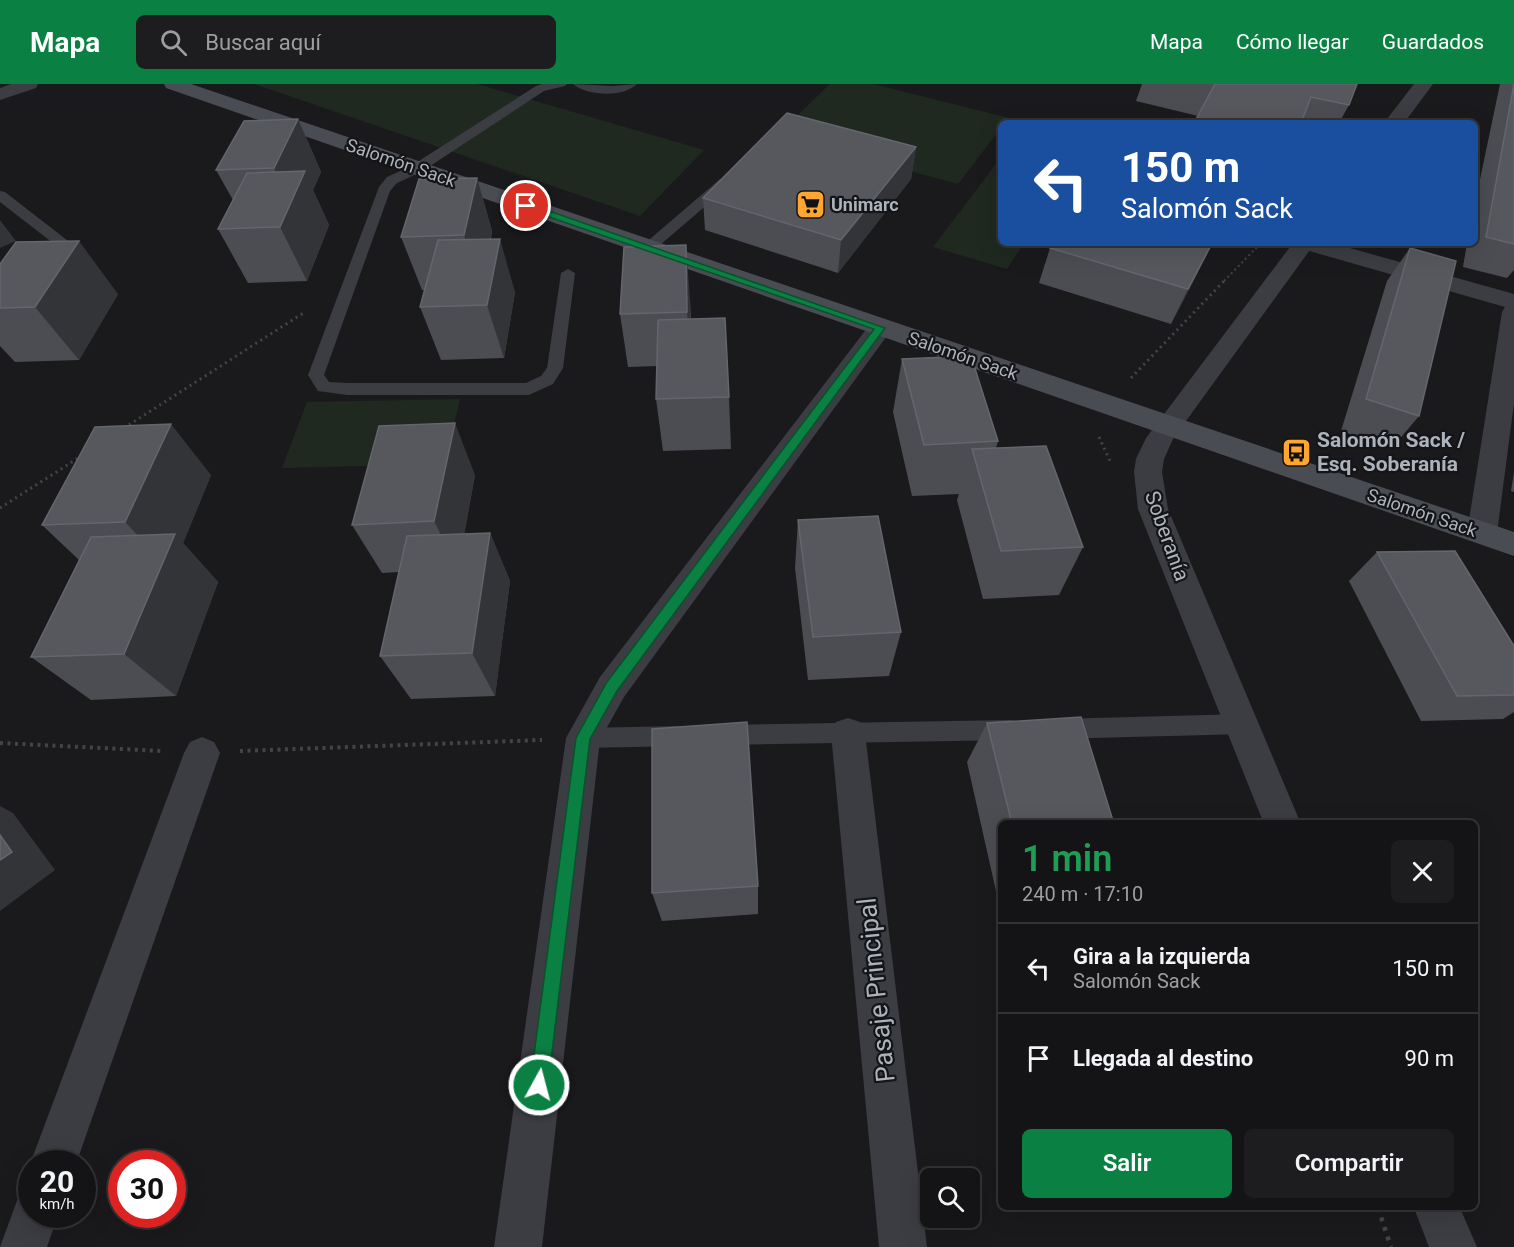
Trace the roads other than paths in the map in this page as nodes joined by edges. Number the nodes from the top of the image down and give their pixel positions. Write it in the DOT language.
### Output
graph roads {
  1 [pos="28,84"];
  2 [pos="173,84"];
  3 [pos="561,84"];
  4 [pos="579,84"];
  5 [pos="630,84"];
  6 [pos="1424,84"];
  7 [pos="0,94"];
  8 [pos="1396,120"];
  9 [pos="416,168"];
  10 [pos="739,170"];
  11 [pos="0,195"];
  12 [pos="1303,246"];
  13 [pos="1316,246"];
  14 [pos="648,248"];
  15 [pos="76,254"];
  16 [pos="568,273"];
  17 [pos="1514,302"];
  18 [pos="1514,312"];
  19 [pos="880,328"];
  20 [pos="1167,425"];
  21 [pos="1482,533"];
  22 [pos="1514,544"];
  23 [pos="1243,724"];
  24 [pos="848,733"];
  25 [pos="583,738"];
  26 [pos="202,753"];
  27 [pos="1281,820"];
  28 [pos="58,1150"];
  29 [pos="1438,1210"];
  30 [pos="30,1228"];
  31 [pos="23,1247"];
  32 [pos="518,1247"];
  33 [pos="903,1247"];
  34 [pos="1453,1247"];
  1 -- 7 [label="street"];
  2 -- 9 [label="main road, Salomón Sack"];
  3 -- 9 [label="lane"];
  4 -- 5 [label="lane"];
  6 -- 8 [label="street"];
  9 -- 14 [label="main road, Salomón Sack"];
  9 -- 16 [label="lane"];
  10 -- 14 [label="lane"];
  11 -- 15 [label="lane"];
  12 -- 20 [label="street, Soberanía"];
  13 -- 17 [label="street"];
  14 -- 19 [label="main road, Salomón Sack"];
  18 -- 21 [label="street"];
  19 -- 20 [label="main road, Salomón Sack"];
  19 -- 25 [label="street"];
  20 -- 21 [label="main road, Salomón Sack"];
  20 -- 23 [label="street, Soberanía"];
  21 -- 22 [label="main road, Salomón Sack"];
  23 -- 24 [label="lane"];
  23 -- 27 [label="street, Soberanía"];
  24 -- 25 [label="lane"];
  24 -- 33 [label="street, Pasaje Principal"];
  25 -- 32 [label="street"];
  26 -- 28 [label="street"];
  29 -- 34 [label="street"];
  30 -- 31 [label="street"];
}
